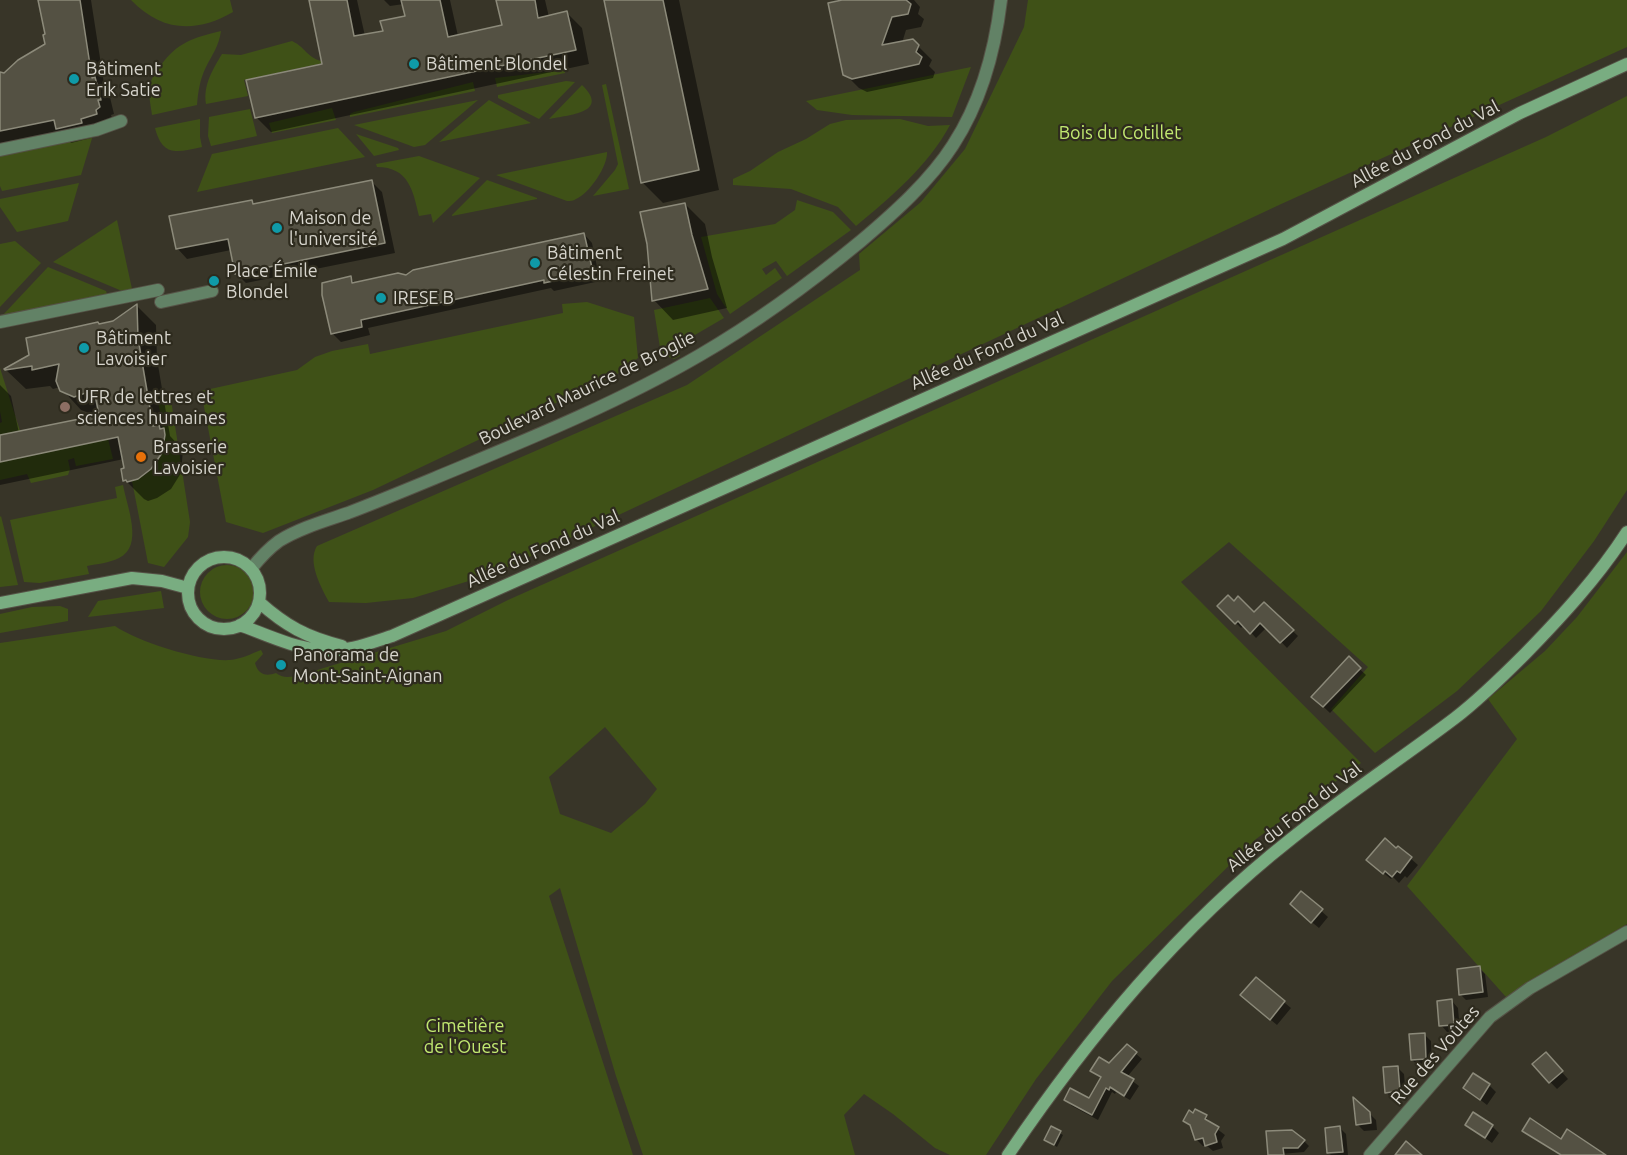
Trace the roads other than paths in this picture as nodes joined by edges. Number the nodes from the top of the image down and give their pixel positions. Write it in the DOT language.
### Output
graph roads {
  1 [pos="1001,0"];
  2 [pos="1627,64"];
  3 [pos="121,121"];
  4 [pos="0,150"];
  5 [pos="213,291"];
  6 [pos="0,322"];
  7 [pos="1627,532"];
  8 [pos="251,569"];
  9 [pos="188,588"];
  10 [pos="259,602"];
  11 [pos="0,603"];
  12 [pos="240,625"];
  13 [pos="352,648"];
  14 [pos="1627,932"];
  15 [pos="1008,1155"];
  16 [pos="1370,1155"];
  1 -- 8 [label="street, Boulevard Maurice de Broglie"];
  2 -- 13 [label="street, Allée du Fond du Val"];
  3 -- 4 [label="street"];
  5 -- 6 [label="street"];
  7 -- 15 [label="street, Allée du Fond du Val"];
  8 -- 9 [label="street"];
  8 -- 10 [label="street"];
  9 -- 11 [label="street"];
  9 -- 12 [label="street"];
  10 -- 12 [label="street"];
  10 -- 13 [label="street, Allée du Fond du Val"];
  12 -- 13 [label="street, Allée du Fond du Val"];
  14 -- 16 [label="street, Rue des Voûtes"];
}
